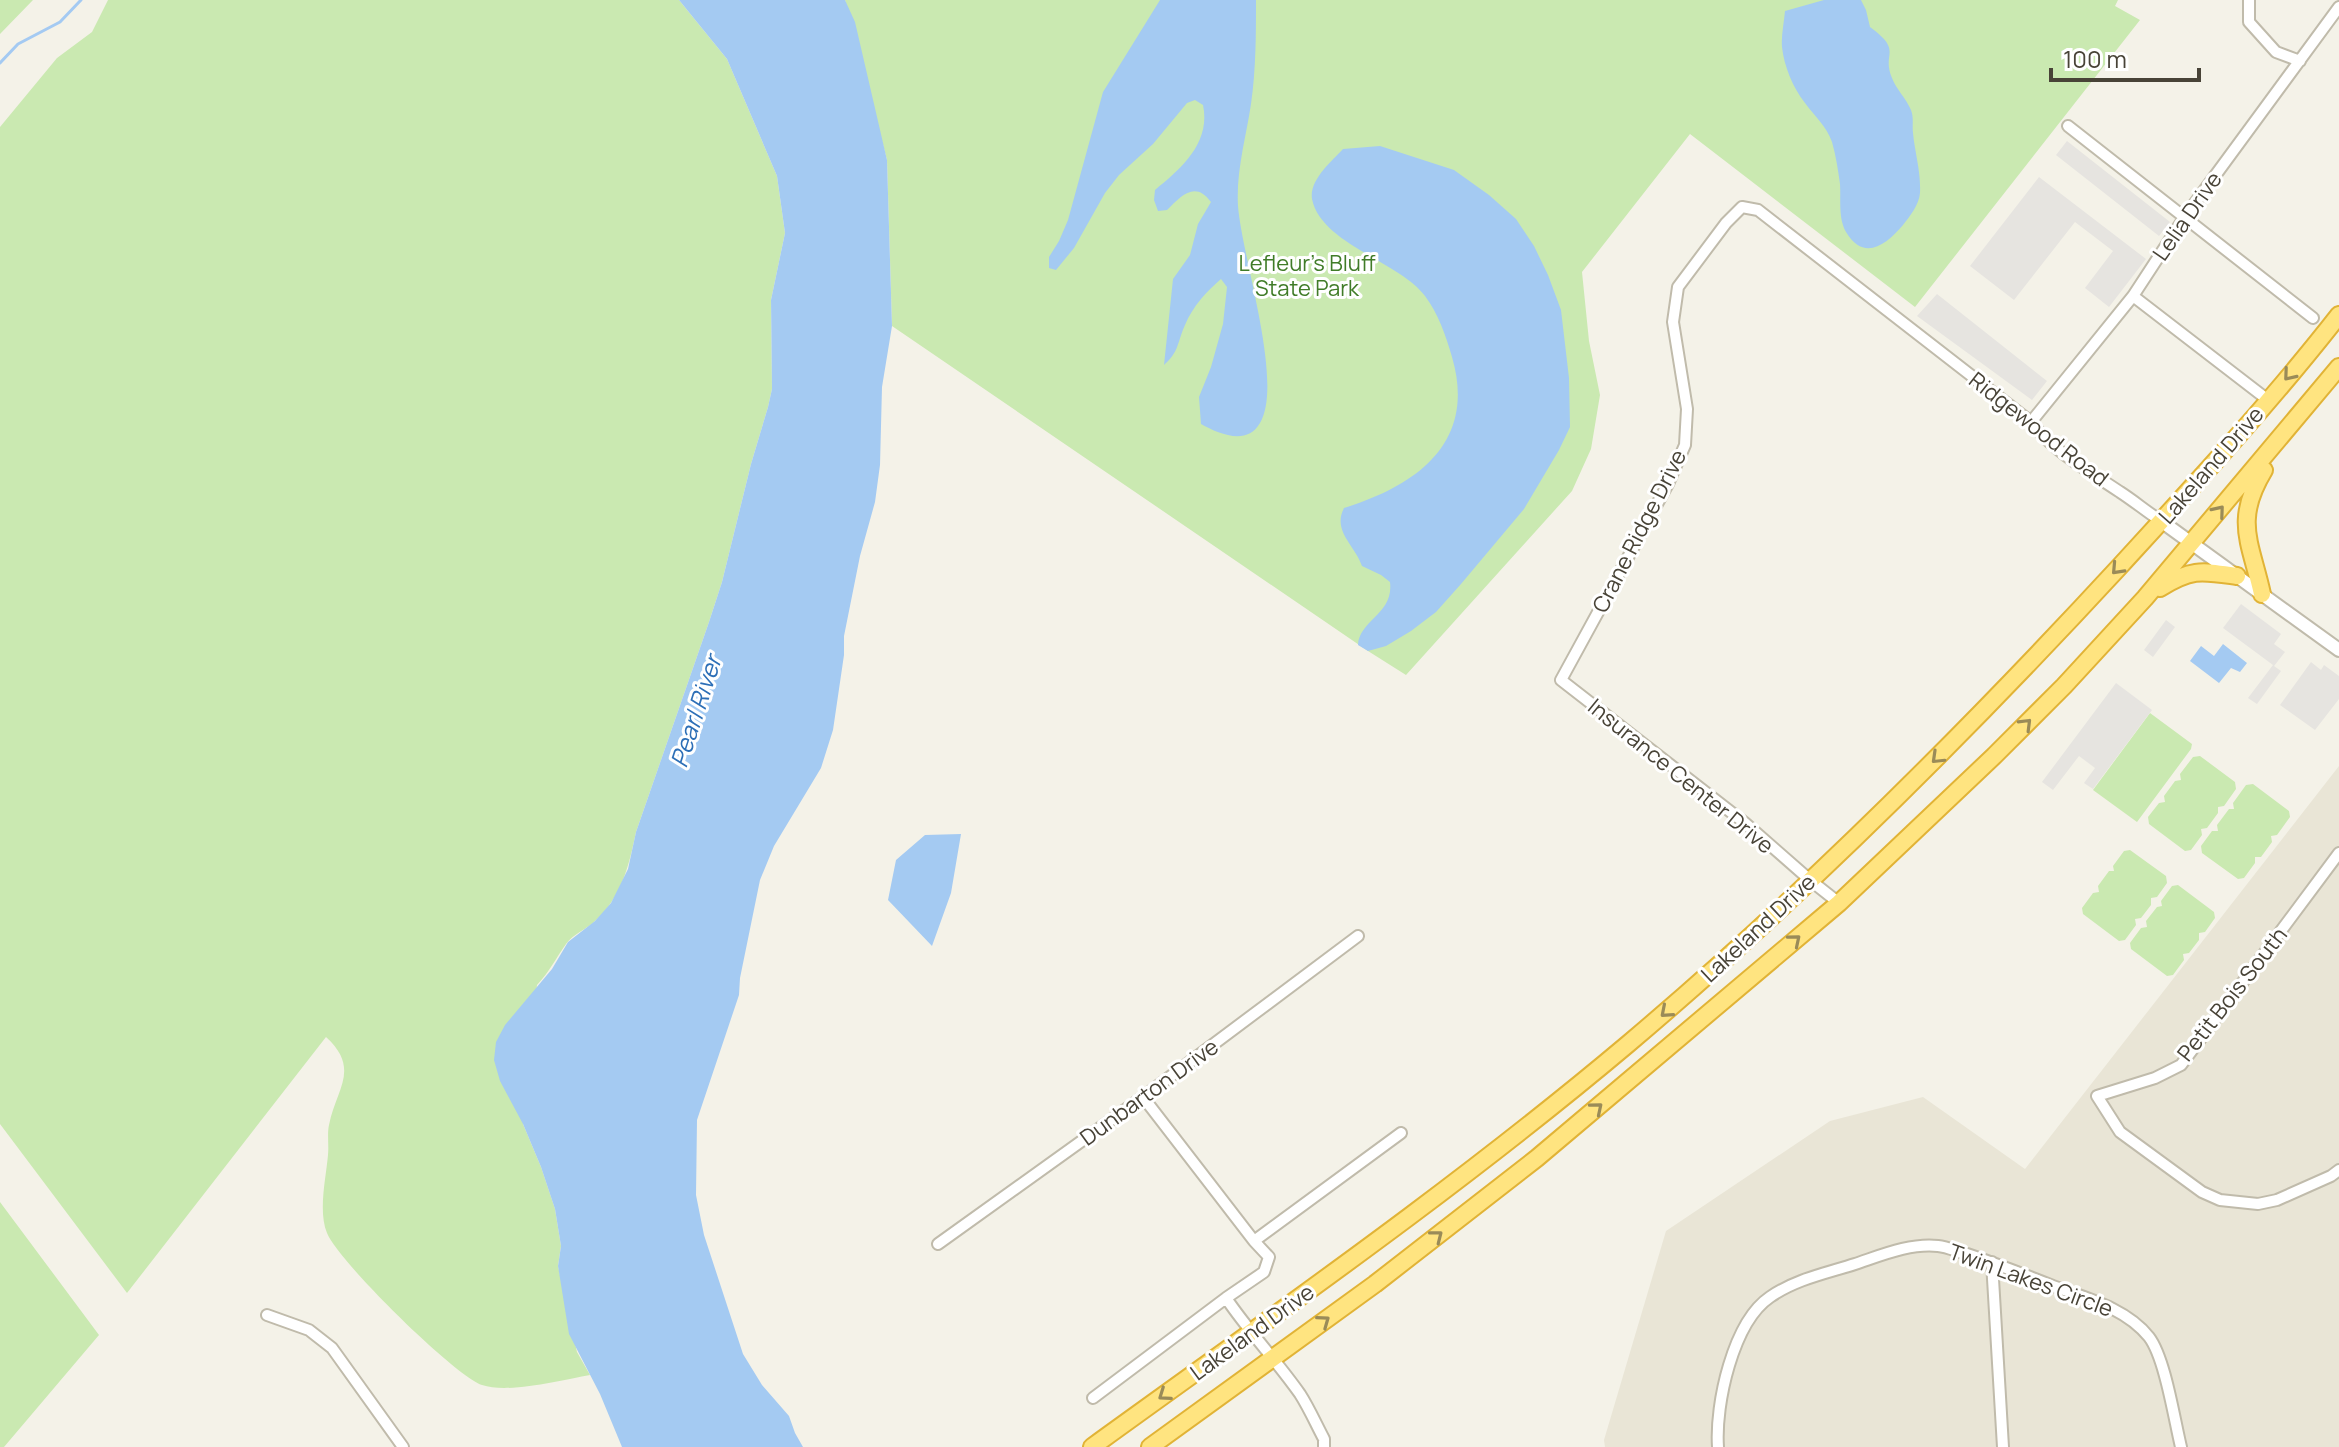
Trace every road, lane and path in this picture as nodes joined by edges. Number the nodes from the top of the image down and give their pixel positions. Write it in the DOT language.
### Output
graph roads {
  1 [pos="2249,0"];
  2 [pos="2339,7"];
  3 [pos="2300,61"];
  4 [pos="2068,126"];
  5 [pos="1742,207"];
  6 [pos="2184,218"];
  7 [pos="2133,296"];
  8 [pos="2339,315"];
  9 [pos="2313,318"];
  10 [pos="2339,367"];
  11 [pos="2268,400"];
  12 [pos="2031,422"];
  13 [pos="2291,426"];
  14 [pos="2161,521"];
  15 [pos="2193,543"];
  16 [pos="2237,576"];
  17 [pos="2262,594"];
  18 [pos="2145,598"];
  19 [pos="2339,650"];
  20 [pos="1561,680"];
  21 [pos="2339,853"];
  22 [pos="1810,880"];
  23 [pos="1839,903"];
  24 [pos="1358,936"];
  25 [pos="1143,1097"];
  26 [pos="1401,1133"];
  27 [pos="2339,1170"];
  28 [pos="1254,1241"];
  29 [pos="938,1244"];
  30 [pos="1992,1262"];
  31 [pos="1226,1298"];
  32 [pos="267,1315"];
  33 [pos="1250,1333"];
  34 [pos="1272,1358"];
  35 [pos="1093,1398"];
  36 [pos="1098,1442"];
  37 [pos="403,1447"];
  38 [pos="1150,1447"];
  39 [pos="1324,1447"];
  40 [pos="1718,1447"];
  41 [pos="2003,1447"];
  42 [pos="2181,1447"];
  1 -- 3 [label="street"];
  2 -- 3 [label="street, Lelia Drive"];
  3 -- 6 [label="street, Lelia Drive"];
  4 -- 6 [label="street"];
  5 -- 12 [label="street, Ridgewood Road"];
  5 -- 20 [label="street, Crane Ridge Drive"];
  6 -- 7 [label="street, Lelia Drive"];
  6 -- 9 [label="street"];
  7 -- 11 [label="street"];
  7 -- 12 [label="street, Lelia Drive"];
  8 -- 11 [label="highway, Lakeland Drive, one-way"];
  10 -- 13 [label="highway, Lakeland Drive"];
  11 -- 14 [label="highway, Lakeland Drive"];
  12 -- 14 [label="street, Ridgewood Road"];
  15 -- 13 [label="highway, Lakeland Drive, one-way"];
  13 -- 17 [label="highway"];
  14 -- 15 [label="street, Ridgewood Road"];
  14 -- 22 [label="highway, Lakeland Drive, one-way"];
  15 -- 16 [label="street, Ridgewood Road"];
  15 -- 18 [label="highway, Lakeland Drive"];
  16 -- 17 [label="street, Ridgewood Road"];
  16 -- 18 [label="highway"];
  17 -- 19 [label="street, Ridgewood Road"];
  23 -- 18 [label="highway, Lakeland Drive, one-way"];
  20 -- 22 [label="street, Insurance Center Drive"];
  21 -- 27 [label="street, Petit Bois South"];
  22 -- 23 [label="street, Insurance Center Drive"];
  22 -- 33 [label="highway, Lakeland Drive, one-way"];
  34 -- 23 [label="highway, Lakeland Drive, one-way"];
  24 -- 25 [label="street, Dunbarton Drive"];
  25 -- 28 [label="street"];
  25 -- 29 [label="street, Dunbarton Drive"];
  26 -- 28 [label="street"];
  28 -- 31 [label="street"];
  30 -- 40 [label="street, Twin Lakes Circle"];
  30 -- 41 [label="street"];
  30 -- 42 [label="street, Twin Lakes Circle"];
  31 -- 33 [label="street"];
  31 -- 35 [label="street"];
  32 -- 37 [label="street"];
  33 -- 34 [label="street"];
  33 -- 36 [label="highway, Lakeland Drive, one-way"];
  34 -- 38 [label="highway, Lakeland Drive"];
  34 -- 39 [label="street"];
}
